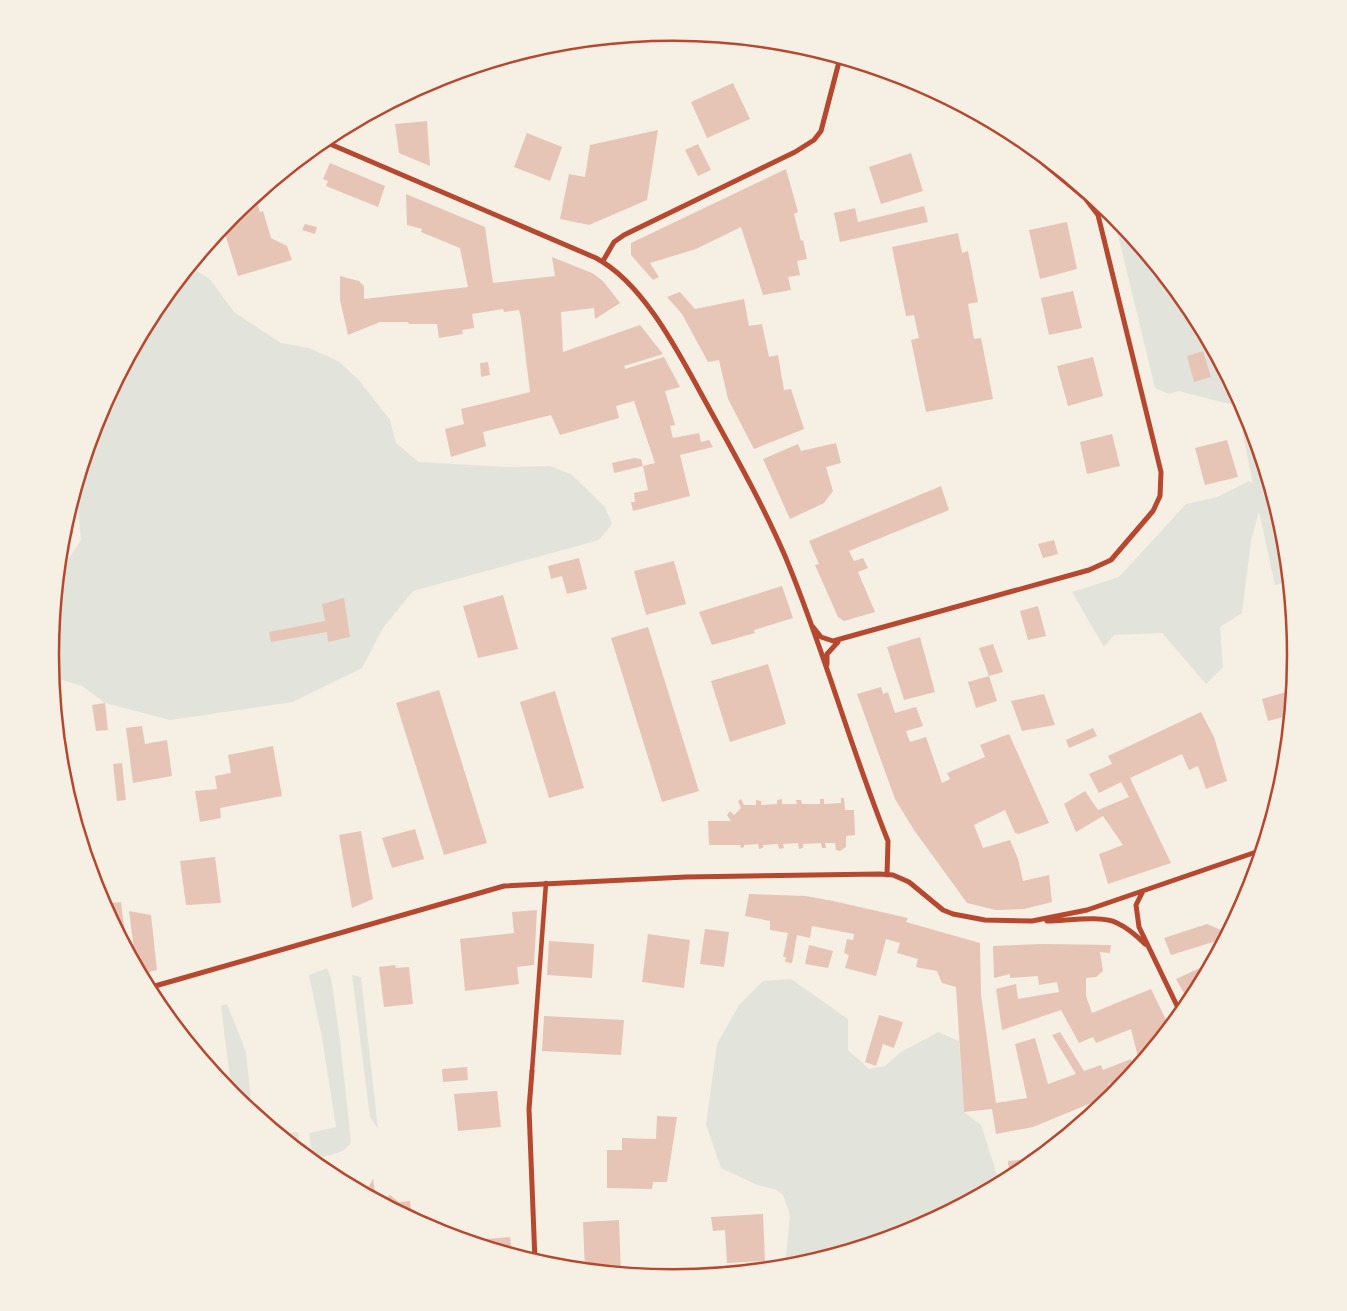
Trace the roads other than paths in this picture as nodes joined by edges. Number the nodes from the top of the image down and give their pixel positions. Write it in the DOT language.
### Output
graph roads {
  1 [pos="839,64"];
  2 [pos="332,145"];
  3 [pos="1089,204"];
  4 [pos="603,261"];
  5 [pos="811,624"];
  6 [pos="841,640"];
  7 [pos="828,672"];
  8 [pos="1255,852"];
  9 [pos="887,875"];
  10 [pos="546,883"];
  11 [pos="1146,890"];
  12 [pos="1032,921"];
  13 [pos="1148,946"];
  14 [pos="156,986"];
  15 [pos="1177,1006"];
  16 [pos="532,1070"];
  17 [pos="535,1254"];
  1 -- 4 [label="street"];
  2 -- 4 [label="street"];
  3 -- 6 [label="street"];
  4 -- 5 [label="street"];
  5 -- 6 [label="street"];
  5 -- 7 [label="street"];
  6 -- 7 [label="street"];
  7 -- 9 [label="street"];
  8 -- 11 [label="street"];
  9 -- 10 [label="street"];
  9 -- 12 [label="street"];
  10 -- 14 [label="street"];
  10 -- 16 [label="street"];
  11 -- 12 [label="street"];
  11 -- 13 [label="street"];
  12 -- 13 [label="street"];
  13 -- 15 [label="street"];
  16 -- 17 [label="street"];
}
